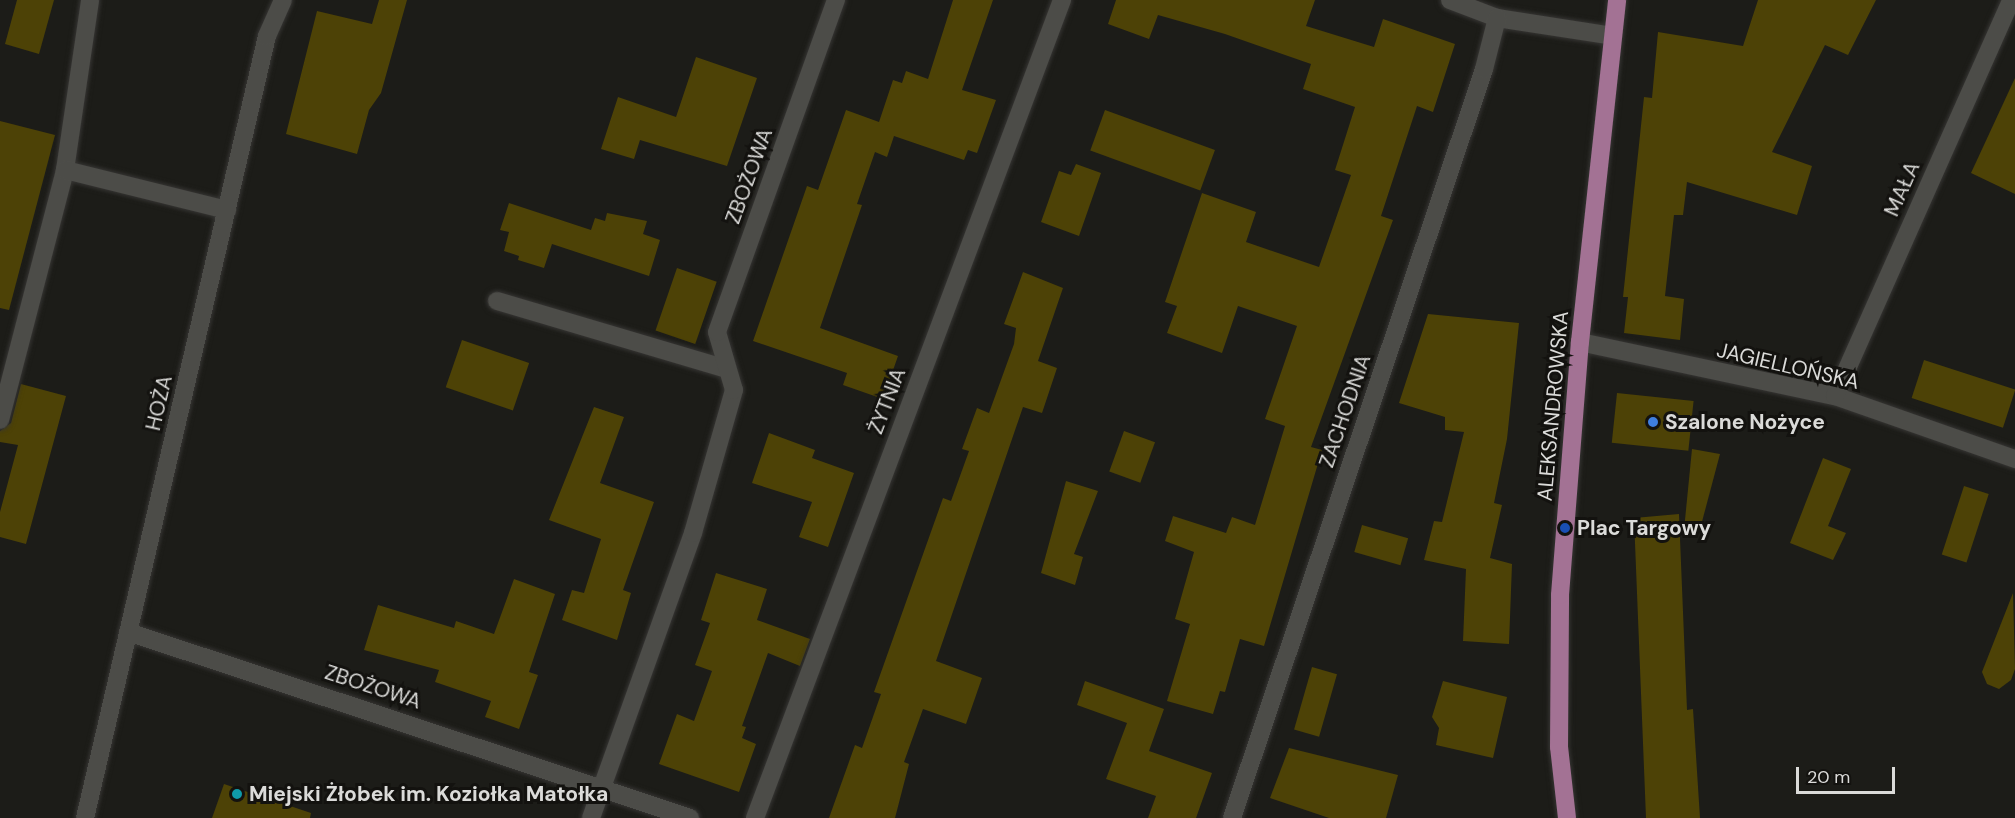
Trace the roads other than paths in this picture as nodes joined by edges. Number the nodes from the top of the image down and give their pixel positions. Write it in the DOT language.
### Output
graph roads {
  1 [pos="90,0"];
  2 [pos="283,0"];
  3 [pos="836,0"];
  4 [pos="1062,0"];
  5 [pos="1450,0"];
  6 [pos="1617,0"];
  7 [pos="2011,0"];
  8 [pos="1497,18"];
  9 [pos="1613,36"];
  10 [pos="65,170"];
  11 [pos="227,210"];
  12 [pos="497,301"];
  13 [pos="1581,342"];
  14 [pos="727,369"];
  15 [pos="1835,396"];
  16 [pos="0,420"];
  17 [pos="2015,459"];
  18 [pos="128,632"];
  19 [pos="602,787"];
  20 [pos="85,818"];
  21 [pos="591,818"];
  22 [pos="690,818"];
  23 [pos="754,818"];
  24 [pos="1232,818"];
  25 [pos="1567,818"];
  1 -- 10 [label="street"];
  2 -- 11 [label="street, HOŻA"];
  3 -- 14 [label="street, ZBOŻOWA"];
  4 -- 23 [label="street, ŻYTNIA"];
  5 -- 8 [label="street"];
  6 -- 9 [label="main road, ALEKSANDROWSKA"];
  7 -- 15 [label="street, MAŁA"];
  8 -- 9 [label="street"];
  8 -- 24 [label="street, ZACHODNIA"];
  9 -- 13 [label="main road, ALEKSANDROWSKA"];
  10 -- 11 [label="street"];
  10 -- 16 [label="street"];
  11 -- 18 [label="street, HOŻA"];
  12 -- 14 [label="street"];
  13 -- 15 [label="street, JAGIELLOŃSKA"];
  13 -- 25 [label="main road, ALEKSANDROWSKA"];
  14 -- 19 [label="street, ZBOŻOWA"];
  15 -- 17 [label="street, JAGIELLOŃSKA"];
  18 -- 19 [label="street, ZBOŻOWA"];
  18 -- 20 [label="street, HOŻA"];
  19 -- 21 [label="street, ZBOŻOWA"];
  19 -- 22 [label="street, ZBOŻOWA"];
}
